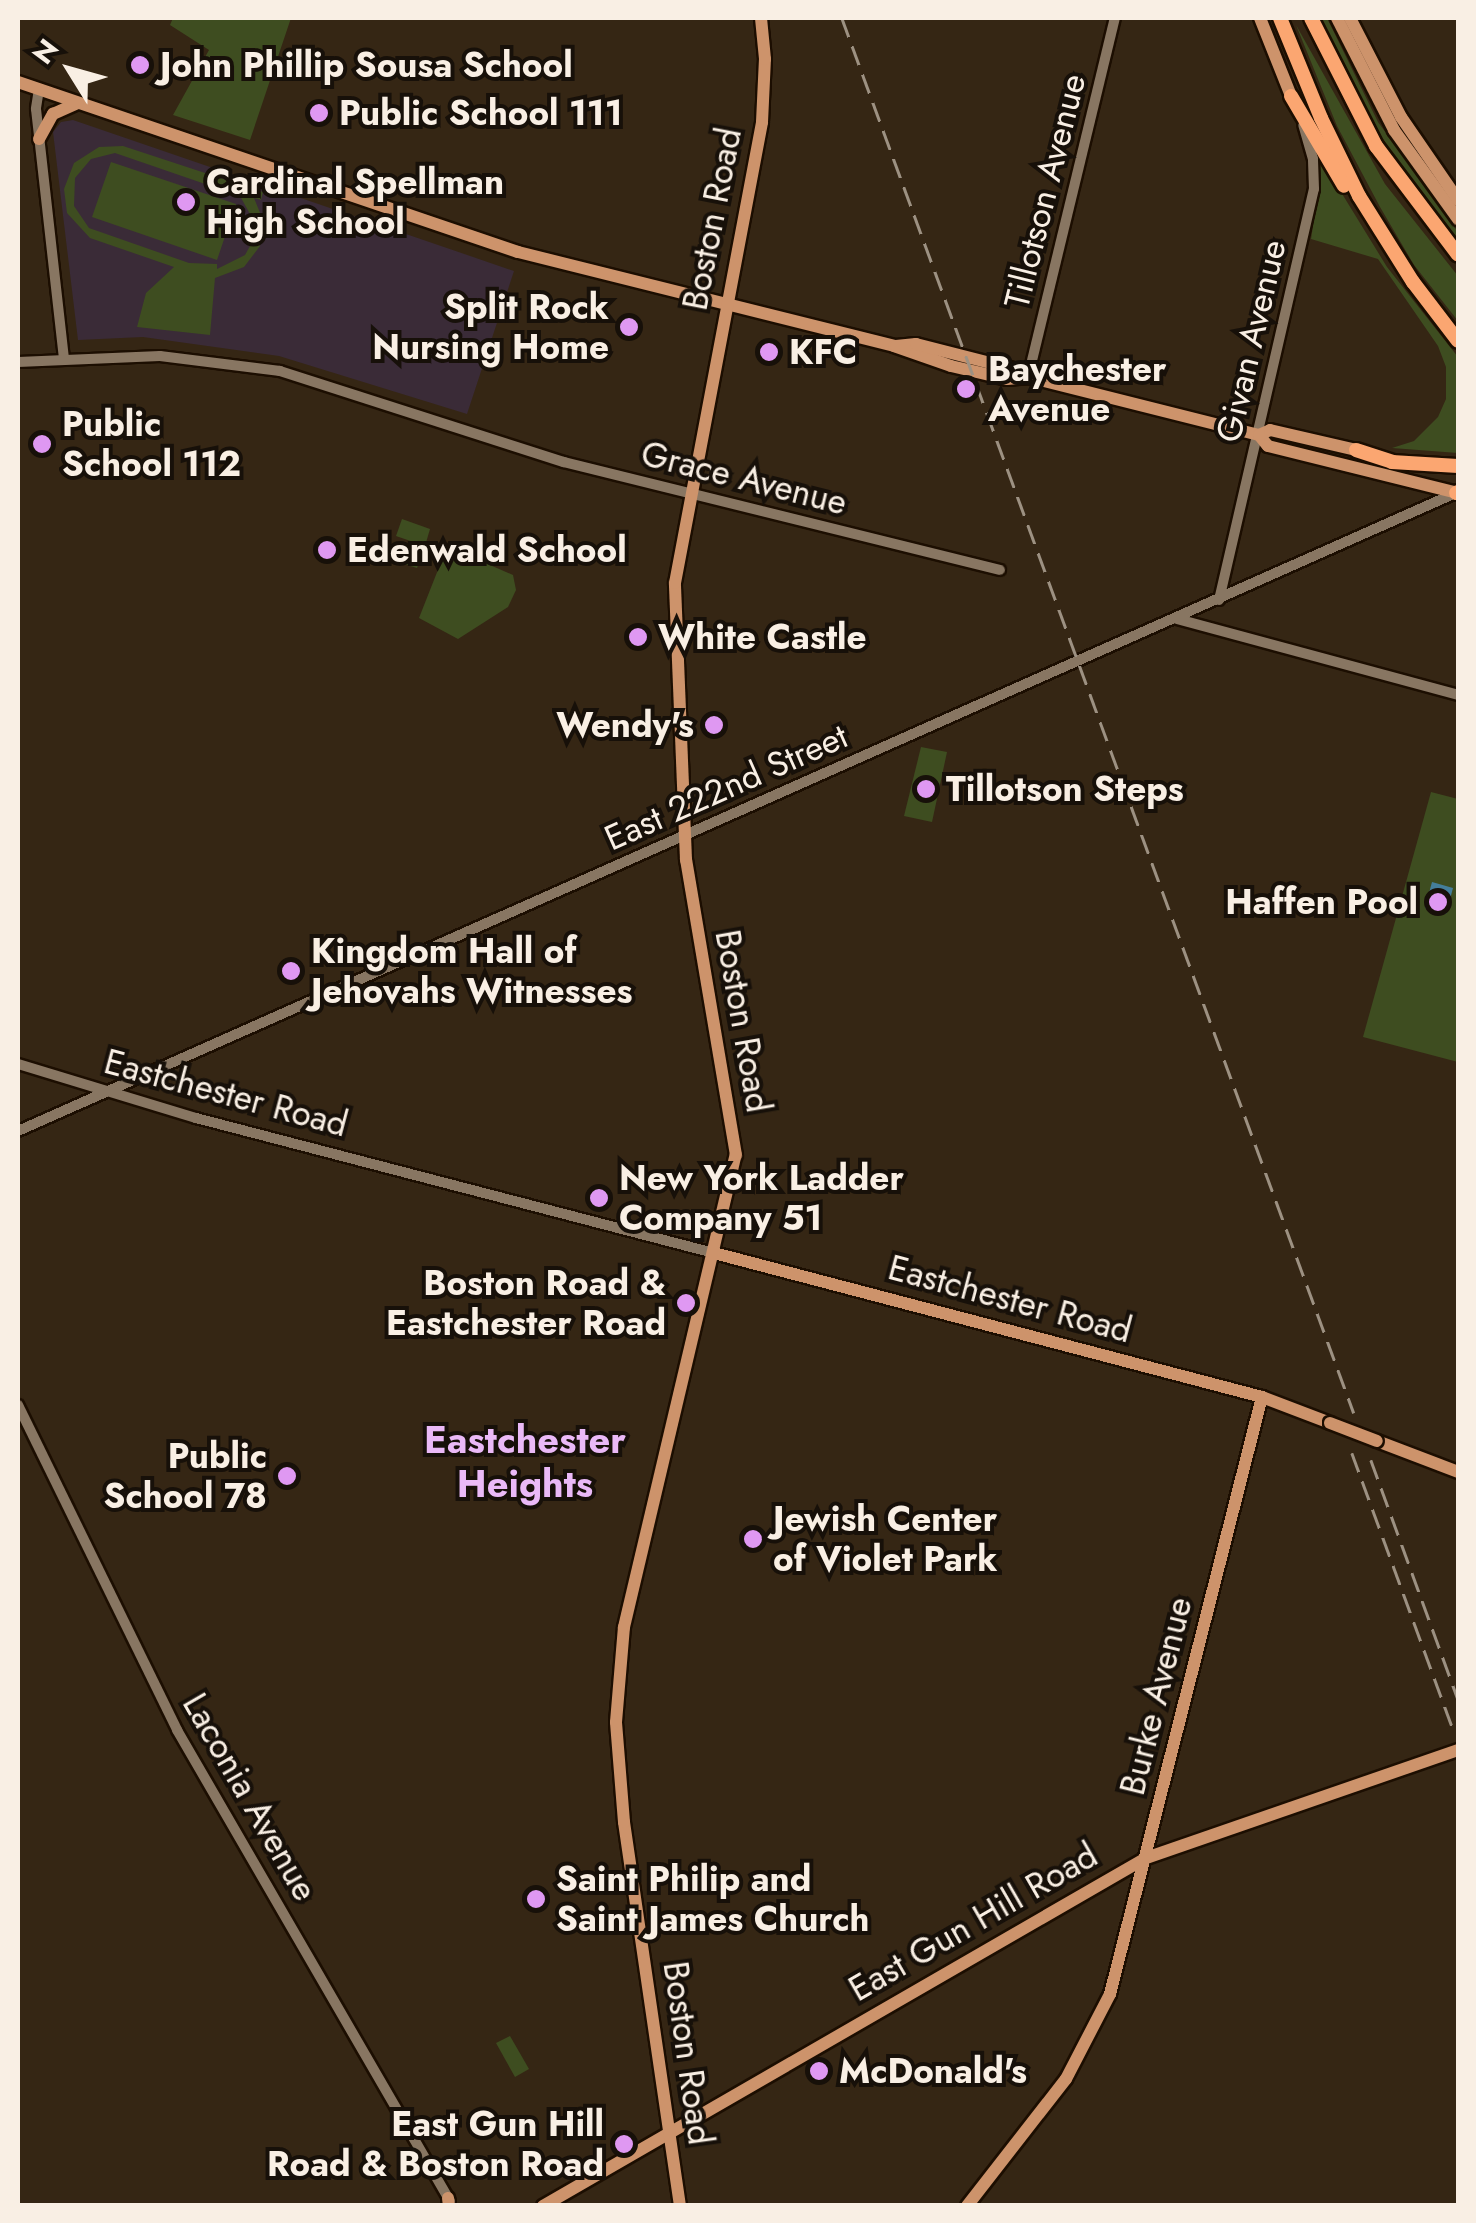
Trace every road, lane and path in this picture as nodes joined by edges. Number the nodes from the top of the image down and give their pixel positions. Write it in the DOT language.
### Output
graph roads {
  1 [pos="761,18"];
  2 [pos="1115,18"];
  3 [pos="1260,18"];
  4 [pos="1280,18"];
  5 [pos="1311,18"];
  6 [pos="1338,18"];
  7 [pos="1350,18"];
  8 [pos="18,82"];
  9 [pos="39,90"];
  10 [pos="1291,96"];
  11 [pos="78,102"];
  12 [pos="40,138"];
  13 [pos="1458,200"];
  14 [pos="1458,219"];
  15 [pos="1458,255"];
  16 [pos="1405,270"];
  17 [pos="728,304"];
  18 [pos="1458,340"];
  19 [pos="64,358"];
  20 [pos="18,362"];
  21 [pos="1028,378"];
  22 [pos="1259,435"];
  23 [pos="1356,450"];
  24 [pos="1458,466"];
  25 [pos="1458,493"];
  26 [pos="692,494"];
  27 [pos="1000,570"];
  28 [pos="1219,600"];
  29 [pos="1176,619"];
  30 [pos="1458,695"];
  31 [pos="684,837"];
  32 [pos="18,1064"];
  33 [pos="105,1093"];
  34 [pos="18,1130"];
  35 [pos="714,1252"];
  36 [pos="1262,1397"];
  37 [pos="18,1406"];
  38 [pos="1458,1472"];
  39 [pos="1458,1750"];
  40 [pos="1146,1858"];
  41 [pos="669,2133"];
  42 [pos="450,2203"];
  43 [pos="544,2206"];
  44 [pos="680,2206"];
  45 [pos="967,2206"];
  1 -- 17 [label="main road, Boston Road"];
  2 -- 21 [label="street, Tillotson Avenue"];
  3 -- 10 [label="main road"];
  4 -- 16 [label="highway"];
  5 -- 15 [label="highway"];
  6 -- 14 [label="main road"];
  7 -- 13 [label="main road"];
  8 -- 9 [label="main road"];
  9 -- 11 [label="main road"];
  9 -- 12 [label="street"];
  10 -- 16 [label="highway"];
  10 -- 22 [label="street, Givan Avenue"];
  11 -- 12 [label="main road"];
  11 -- 17 [label="main road"];
  12 -- 19 [label="street"];
  16 -- 18 [label="highway"];
  17 -- 21 [label="main road"];
  17 -- 26 [label="main road, Boston Road"];
  19 -- 20 [label="street, Grace Avenue"];
  19 -- 26 [label="street, Grace Avenue"];
  21 -- 22 [label="main road"];
  22 -- 23 [label="main road"];
  22 -- 25 [label="main road"];
  22 -- 28 [label="street, Givan Avenue"];
  23 -- 24 [label="highway"];
  25 -- 28 [label="street, East 222nd Street"];
  26 -- 27 [label="street, Grace Avenue"];
  26 -- 31 [label="main road, Boston Road"];
  28 -- 29 [label="street, East 222nd Street"];
  29 -- 30 [label="street"];
  29 -- 31 [label="street, East 222nd Street"];
  31 -- 33 [label="street, East 222nd Street"];
  31 -- 35 [label="main road, Boston Road"];
  32 -- 33 [label="street, Eastchester Road"];
  33 -- 34 [label="street, East 222nd Street"];
  33 -- 35 [label="street, Eastchester Road"];
  35 -- 36 [label="main road, Eastchester Road"];
  35 -- 41 [label="main road, Boston Road"];
  36 -- 38 [label="main road, Eastchester Road, bridge"];
  36 -- 40 [label="main road, Burke Avenue"];
  37 -- 42 [label="street, Laconia Avenue"];
  39 -- 40 [label="main road, East Gun Hill Road"];
  40 -- 41 [label="main road, East Gun Hill Road"];
  40 -- 45 [label="main road, Burke Avenue"];
  41 -- 43 [label="main road, East Gun Hill Road"];
  41 -- 44 [label="main road, Boston Road"];
}
